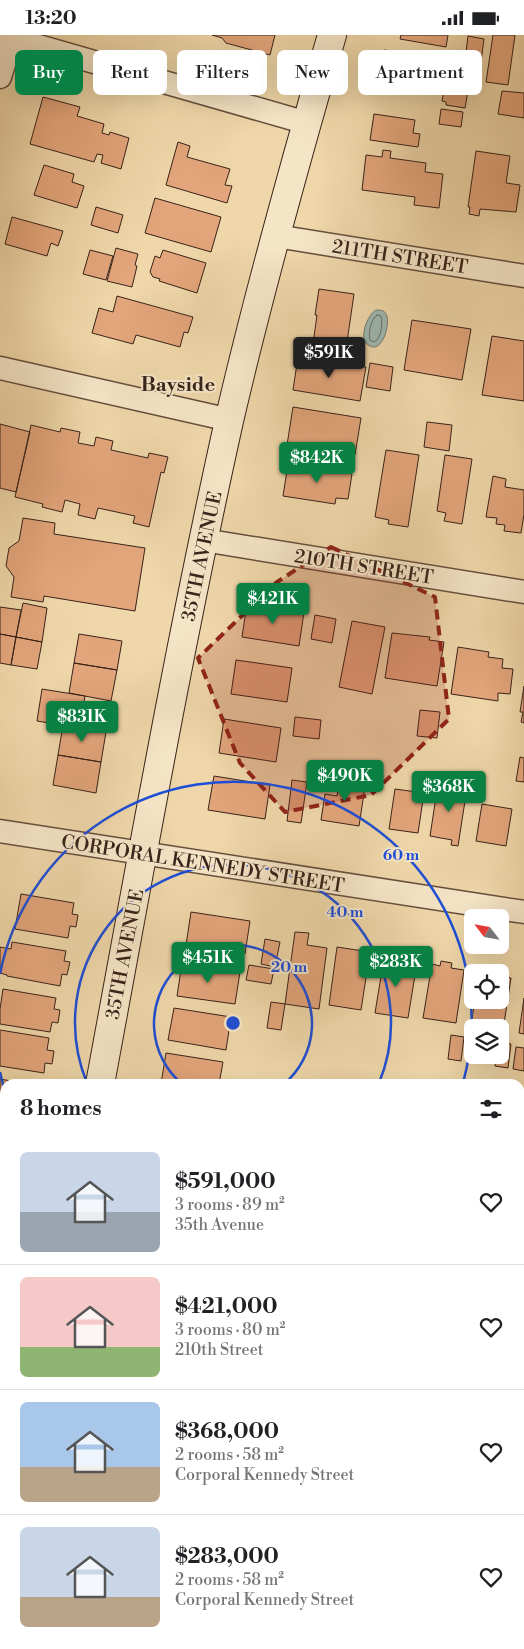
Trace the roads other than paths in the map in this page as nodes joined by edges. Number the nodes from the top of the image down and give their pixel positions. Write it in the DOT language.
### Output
graph roads {
  1 [pos="332,35"];
  2 [pos="8,36"];
  3 [pos="0,77"];
  4 [pos="307,123"];
  5 [pos="276,236"];
  6 [pos="524,276"];
  7 [pos="0,368"];
  8 [pos="230,420"];
  9 [pos="203,540"];
  10 [pos="524,592"];
  11 [pos="0,831"];
  12 [pos="142,854"];
  13 [pos="524,912"];
  14 [pos="101,1079"];
  1 -- 4 [label="street, 35TH AVENUE"];
  2 -- 3 [label="street"];
  2 -- 4 [label="street"];
  4 -- 5 [label="street, 35TH AVENUE"];
  5 -- 6 [label="street, 211TH STREET"];
  5 -- 8 [label="street, 35TH AVENUE"];
  7 -- 8 [label="street"];
  8 -- 9 [label="street, 35TH AVENUE"];
  9 -- 10 [label="street, 210TH STREET"];
  9 -- 12 [label="street, 35TH AVENUE"];
  11 -- 12 [label="street, CORPORAL KENNEDY STREET"];
  12 -- 13 [label="street, CORPORAL KENNEDY STREET"];
  12 -- 14 [label="street, 35TH AVENUE"];
}
